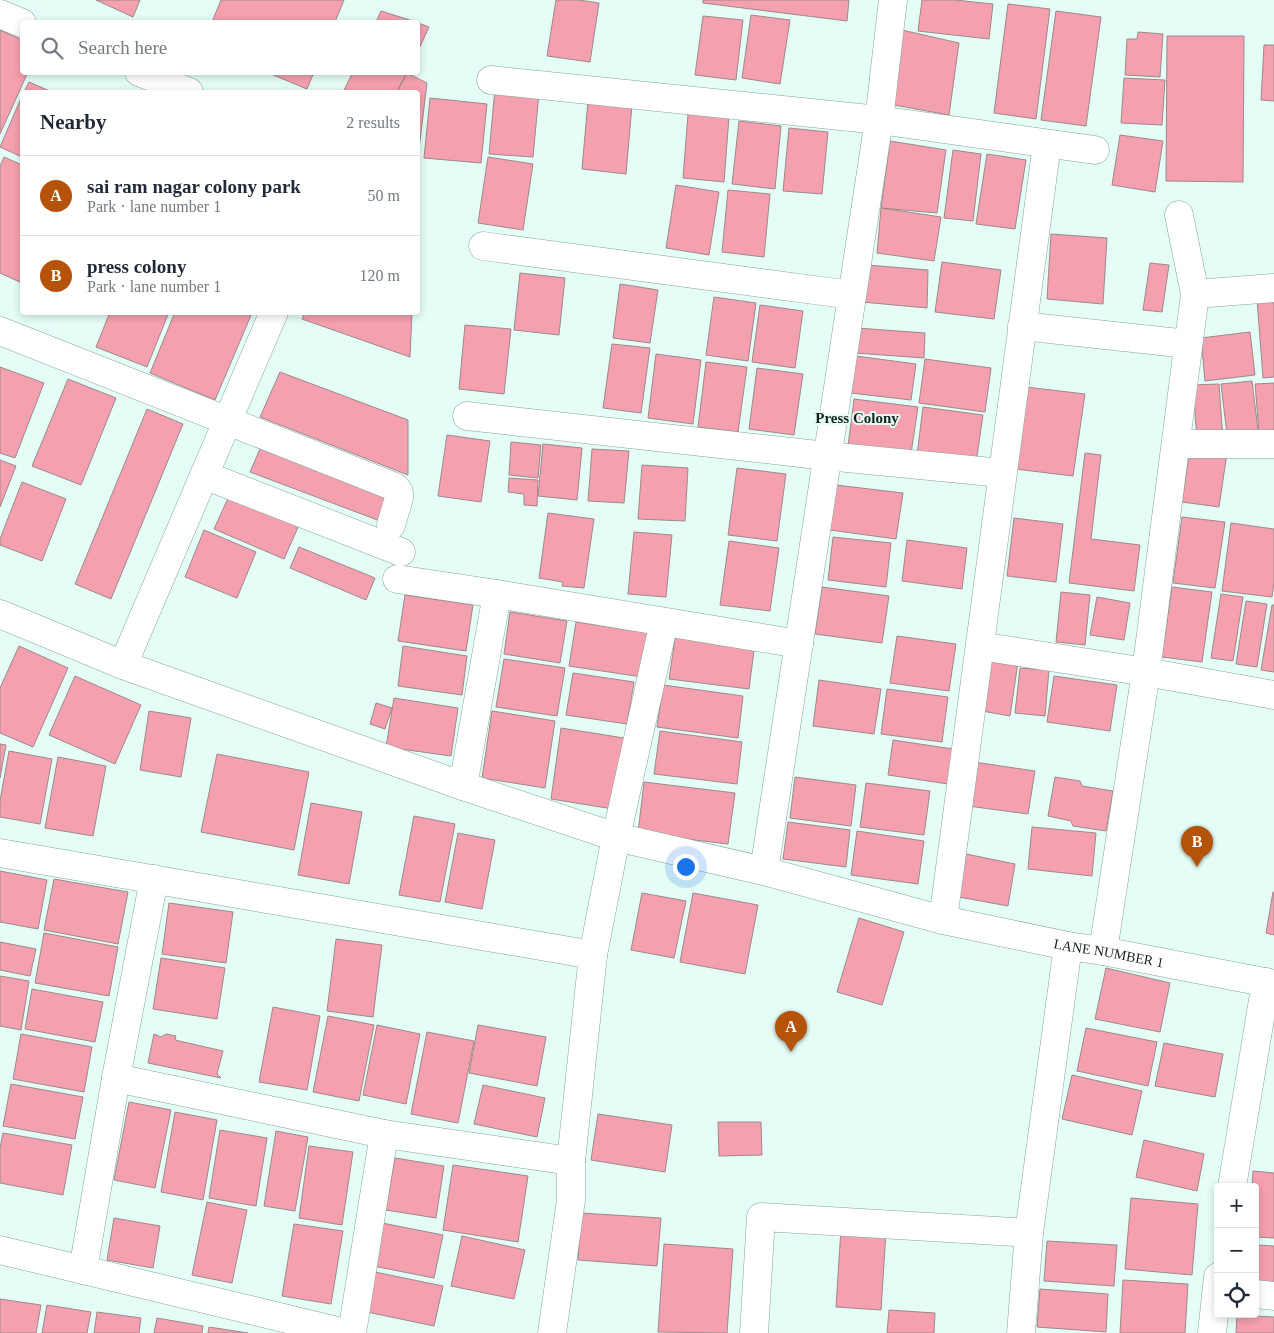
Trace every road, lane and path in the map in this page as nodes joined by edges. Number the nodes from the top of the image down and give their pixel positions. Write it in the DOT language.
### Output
graph roads {
  1 [pos="893,0"];
  2 [pos="0,14"];
  3 [pos="20,22"];
  4 [pos="146,75"];
  5 [pos="491,80"];
  6 [pos="183,90"];
  7 [pos="879,120"];
  8 [pos="1047,144"];
  9 [pos="1095,150"];
  10 [pos="1179,215"];
  11 [pos="483,246"];
  12 [pos="1274,288"];
  13 [pos="852,294"];
  14 [pos="1195,294"];
  15 [pos="273,315"];
  16 [pos="1022,326"];
  17 [pos="0,330"];
  18 [pos="1188,344"];
  19 [pos="467,416"];
  20 [pos="228,421"];
  21 [pos="1176,444"];
  22 [pos="1274,444"];
  23 [pos="827,456"];
  24 [pos="1002,473"];
  25 [pos="204,475"];
  26 [pos="391,525"];
  27 [pos="401,552"];
  28 [pos="397,579"];
  29 [pos="498,594"];
  30 [pos="0,614"];
  31 [pos="664,622"];
  32 [pos="799,644"];
  33 [pos="980,646"];
  34 [pos="123,665"];
  35 [pos="1146,672"];
  36 [pos="1274,695"];
  37 [pos="463,786"];
  38 [pos="616,837"];
  39 [pos="0,853"];
  40 [pos="764,871"];
  41 [pos="154,879"];
  42 [pos="943,920"];
  43 [pos="1068,946"];
  44 [pos="1103,951"];
  45 [pos="593,955"];
  46 [pos="1270,983"];
  47 [pos="116,1078"];
  48 [pos="384,1134"];
  49 [pos="571,1161"];
  50 [pos="1233,1183"];
  51 [pos="1030,1233"];
  52 [pos="0,1250"];
  53 [pos="83,1270"];
  54 [pos="1259,1294"];
  55 [pos="1274,1296"];
  56 [pos="1214,1314"];
  57 [pos="346,1333"];
  58 [pos="352,1333"];
  59 [pos="552,1333"];
  60 [pos="754,1333"];
  61 [pos="1021,1333"];
  62 [pos="1212,1333"];
  1 -- 7 [label="street"];
  2 -- 3 [label="street"];
  4 -- 6 [label="street"];
  5 -- 7 [label="street"];
  7 -- 8 [label="street"];
  7 -- 13 [label="street"];
  8 -- 9 [label="street"];
  8 -- 16 [label="street"];
  10 -- 14 [label="street"];
  11 -- 13 [label="street"];
  12 -- 14 [label="street"];
  13 -- 23 [label="street"];
  14 -- 18 [label="street"];
  15 -- 20 [label="street"];
  16 -- 18 [label="street"];
  16 -- 24 [label="street"];
  17 -- 20 [label="street"];
  18 -- 21 [label="street"];
  19 -- 23 [label="street"];
  20 -- 25 [label="street"];
  20 -- 26 [label="street"];
  21 -- 22 [label="street"];
  21 -- 35 [label="street"];
  23 -- 24 [label="street"];
  23 -- 32 [label="street"];
  24 -- 33 [label="street"];
  25 -- 27 [label="street"];
  25 -- 34 [label="street"];
  28 -- 29 [label="street"];
  29 -- 31 [label="street"];
  29 -- 37 [label="street"];
  30 -- 34 [label="street, LANE NUMBER 1"];
  31 -- 32 [label="street"];
  31 -- 38 [label="street"];
  32 -- 40 [label="street"];
  33 -- 35 [label="street"];
  33 -- 42 [label="street"];
  34 -- 37 [label="street, LANE NUMBER 1"];
  35 -- 36 [label="street"];
  35 -- 44 [label="street"];
  37 -- 38 [label="street, LANE NUMBER 1"];
  38 -- 40 [label="street, LANE NUMBER 1"];
  38 -- 45 [label="street"];
  39 -- 41 [label="street"];
  40 -- 42 [label="street, LANE NUMBER 1"];
  41 -- 45 [label="street"];
  41 -- 47 [label="street"];
  42 -- 43 [label="street, LANE NUMBER 1"];
  43 -- 44 [label="street, LANE NUMBER 1"];
  43 -- 51 [label="street"];
  44 -- 46 [label="street, LANE NUMBER 1"];
  45 -- 49 [label="street"];
  46 -- 50 [label="street"];
  47 -- 48 [label="street"];
  47 -- 53 [label="street"];
  48 -- 49 [label="street"];
  48 -- 58 [label="street"];
  49 -- 59 [label="street"];
  51 -- 60 [label="street"];
  51 -- 61 [label="street"];
  52 -- 53 [label="street"];
  53 -- 57 [label="street"];
  54 -- 55 [label="street"];
  56 -- 62 [label="street"];
}
